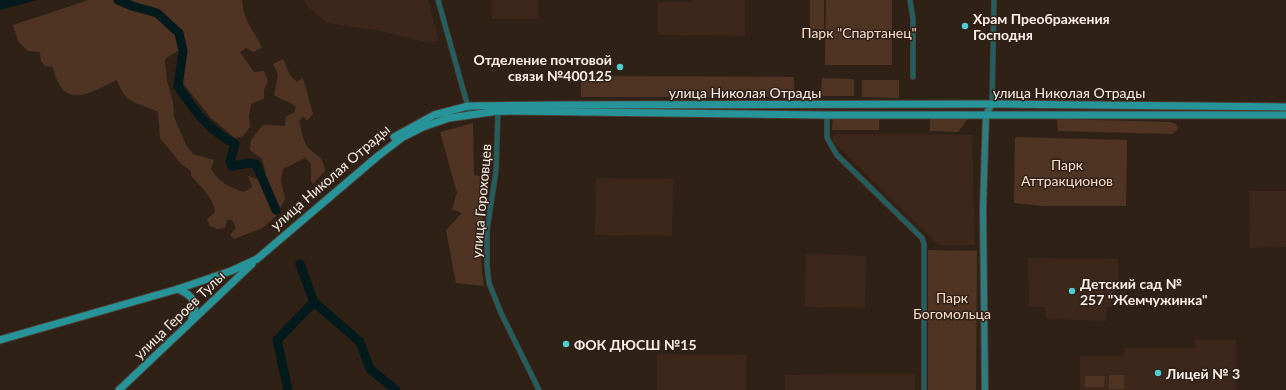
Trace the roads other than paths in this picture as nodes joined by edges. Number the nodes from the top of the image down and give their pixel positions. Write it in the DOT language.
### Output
graph roads {
  1 [pos="438,0"];
  2 [pos="910,0"];
  3 [pos="994,0"];
  4 [pos="913,76"];
  5 [pos="992,104"];
  6 [pos="468,106"];
  7 [pos="1286,107"];
  8 [pos="498,111"];
  9 [pos="470,114"];
  10 [pos="986,114"];
  11 [pos="827,115"];
  12 [pos="1286,115"];
  13 [pos="257,259"];
  14 [pos="178,289"];
  15 [pos="190,321"];
  16 [pos="0,340"];
  17 [pos="119,390"];
  18 [pos="539,390"];
  19 [pos="924,390"];
  20 [pos="985,390"];
  1 -- 6 [label="street"];
  2 -- 4 [label="street"];
  3 -- 5 [label="street"];
  5 -- 6 [label="main road, улица Николая Отрады"];
  5 -- 7 [label="main road, улица Николая Отрады"];
  5 -- 10 [label="street"];
  6 -- 9 [label="street"];
  6 -- 13 [label="main road, улица Николая Отрады"];
  8 -- 9 [label="main road, улица Николая Отрады"];
  8 -- 11 [label="main road, улица Николая Отрады"];
  8 -- 18 [label="street, улица Гороховцев"];
  9 -- 13 [label="main road, улица Николая Отрады"];
  10 -- 11 [label="main road, улица Николая Отрады"];
  10 -- 12 [label="main road, улица Николая Отрады"];
  10 -- 20 [label="street"];
  11 -- 19 [label="street"];
  13 -- 14 [label="main road, улица Николая Отрады"];
  13 -- 15 [label="main road, улица Героев Тулы"];
  14 -- 15 [label="main road"];
  14 -- 16 [label="main road, улица Николая Отрады"];
  15 -- 17 [label="main road, улица Героев Тулы"];
}
